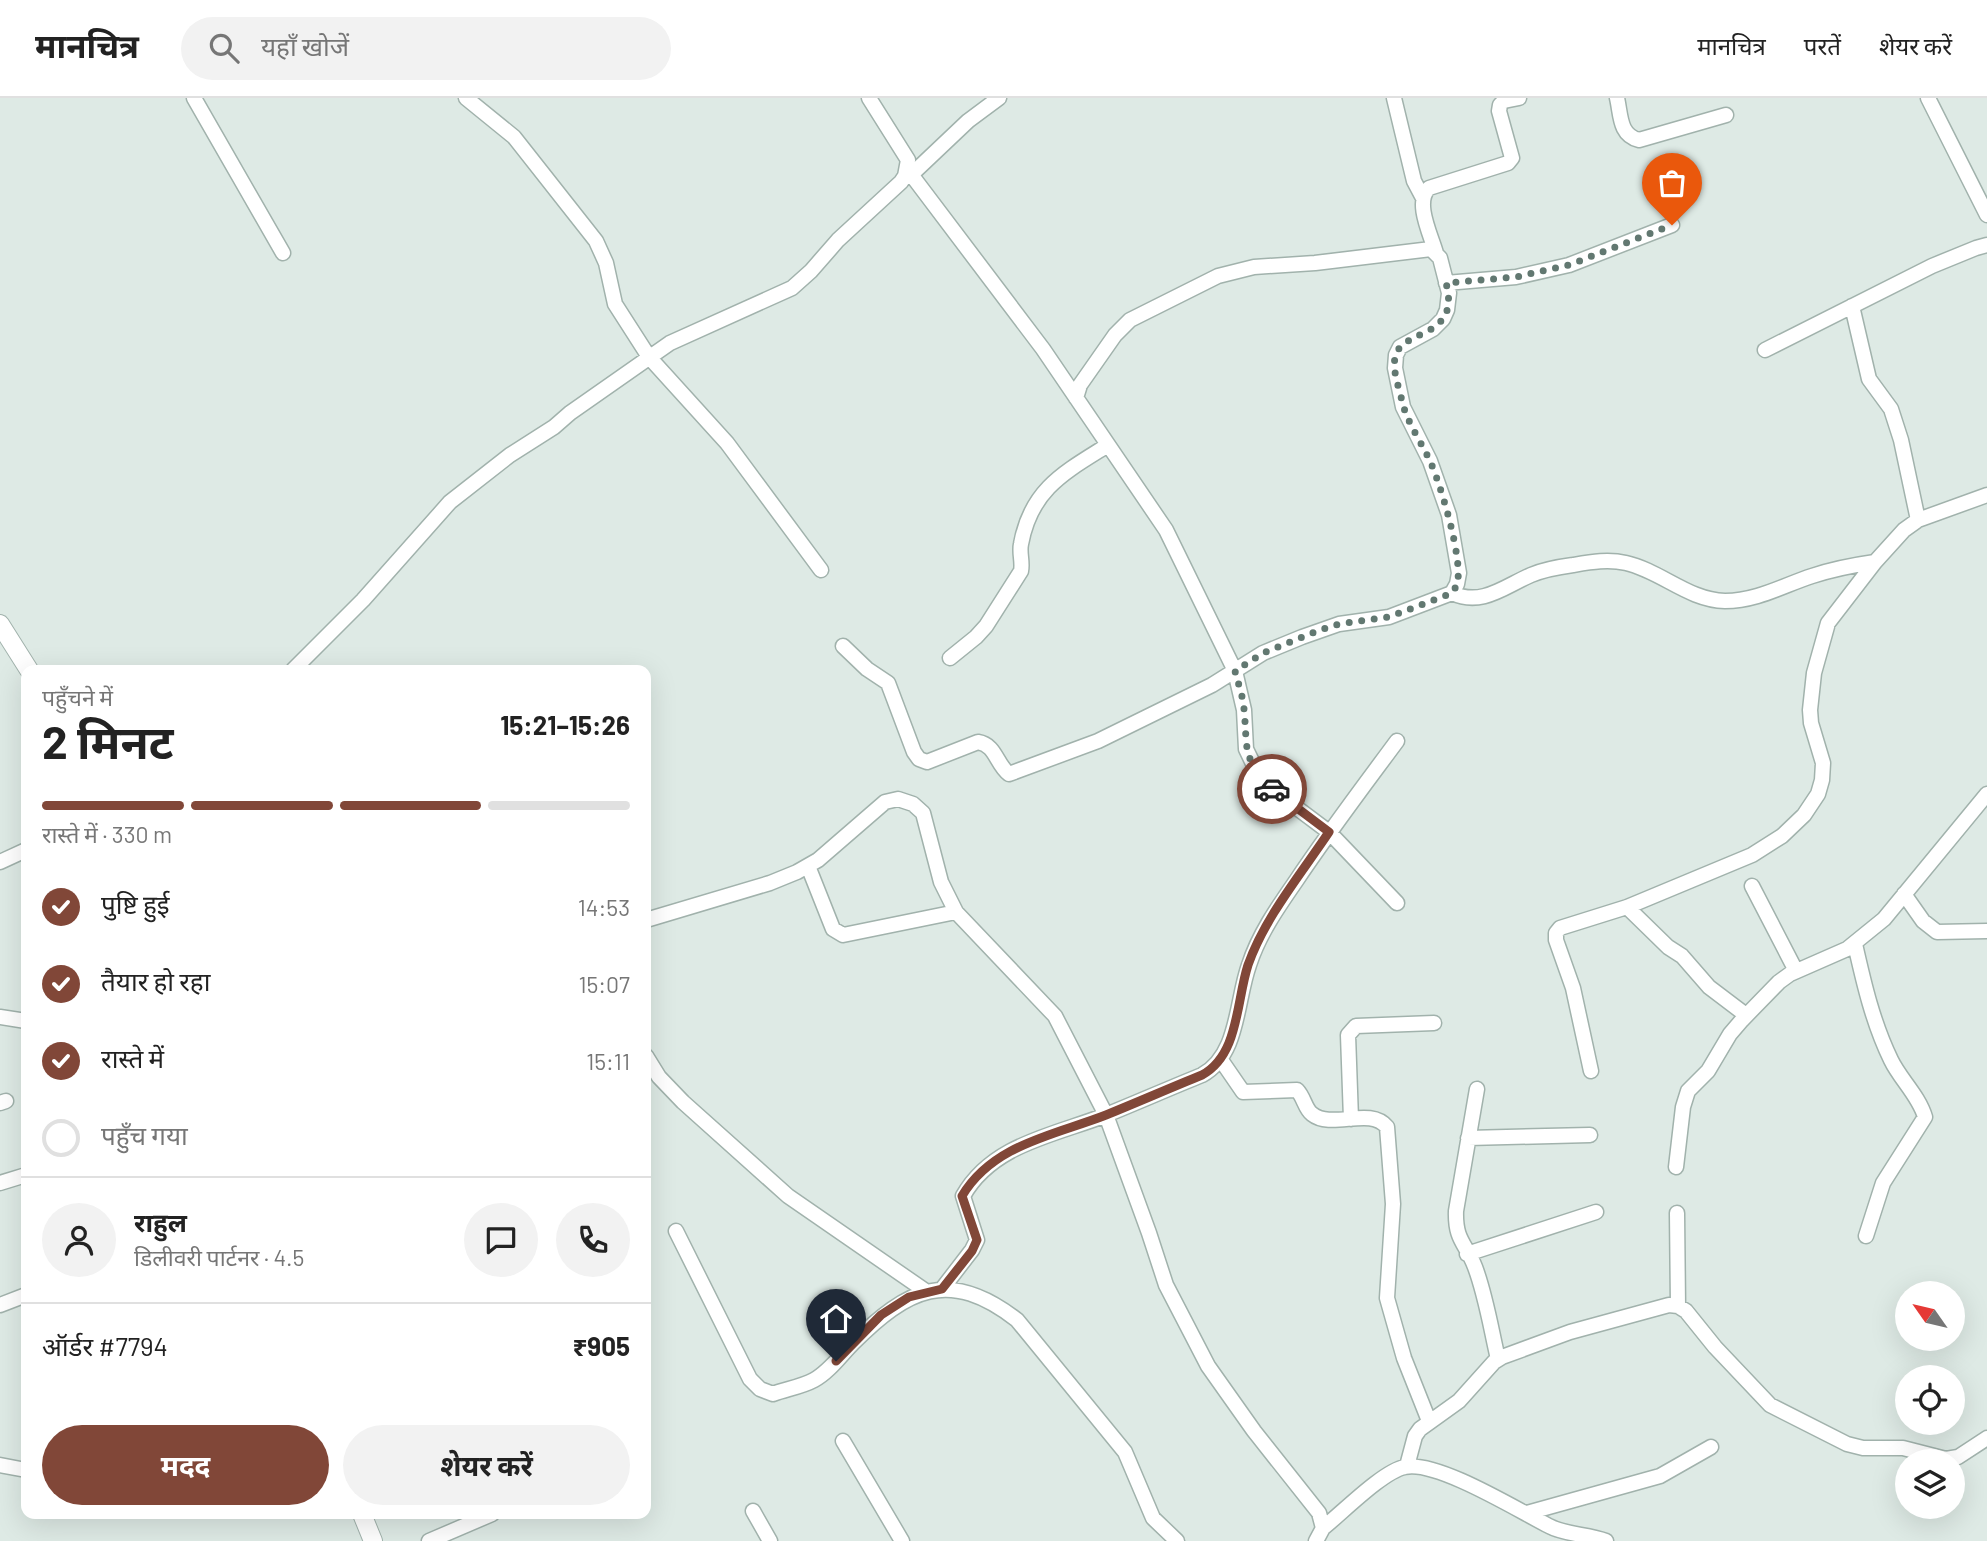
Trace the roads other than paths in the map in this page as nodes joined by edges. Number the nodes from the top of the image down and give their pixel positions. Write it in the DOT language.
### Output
graph roads {
  1 [pos="194,98"];
  2 [pos="466,98"];
  3 [pos="869,98"];
  4 [pos="999,98"];
  5 [pos="1394,98"];
  6 [pos="1519,98"];
  7 [pos="1617,98"];
  8 [pos="1928,98"];
  9 [pos="1726,115"];
  10 [pos="909,172"];
  11 [pos="1423,198"];
  12 [pos="1987,215"];
  13 [pos="1672,225"];
  14 [pos="1987,245"];
  15 [pos="283,253"];
  16 [pos="1436,253"];
  17 [pos="1446,283"];
  18 [pos="1852,306"];
  19 [pos="1765,350"];
  20 [pos="649,357"];
  21 [pos="1076,398"];
  22 [pos="1108,445"];
  23 [pos="1987,495"];
  24 [pos="1918,520"];
  25 [pos="1875,562"];
  26 [pos="821,569"];
  27 [pos="1452,593"];
  28 [pos="0,624"];
  29 [pos="843,646"];
  30 [pos="950,658"];
  31 [pos="26,665"];
  32 [pos="298,665"];
  33 [pos="1235,671"];
  34 [pos="1397,741"];
  35 [pos="1987,794"];
  36 [pos="1329,832"];
  37 [pos="21,852"];
  38 [pos="0,862"];
  39 [pos="808,866"];
  40 [pos="1752,886"];
  41 [pos="1904,894"];
  42 [pos="1397,903"];
  43 [pos="1627,907"];
  44 [pos="956,912"];
  45 [pos="651,918"];
  46 [pos="1987,931"];
  47 [pos="1855,944"];
  48 [pos="1796,971"];
  49 [pos="1746,1015"];
  50 [pos="0,1017"];
  51 [pos="21,1021"];
  52 [pos="21,1021"];
  53 [pos="1433,1023"];
  54 [pos="0,1025"];
  55 [pos="1221,1060"];
  56 [pos="651,1064"];
  57 [pos="1591,1072"];
  58 [pos="1477,1089"];
  59 [pos="1106,1115"];
  60 [pos="1351,1119"];
  61 [pos="1590,1135"];
  62 [pos="1468,1138"];
  63 [pos="1676,1167"];
  64 [pos="21,1177"];
  65 [pos="0,1183"];
  66 [pos="1596,1212"];
  67 [pos="1678,1213"];
  68 [pos="676,1231"];
  69 [pos="1866,1236"];
  70 [pos="1467,1254"];
  71 [pos="942,1289"];
  72 [pos="927,1292"];
  73 [pos="21,1297"];
  74 [pos="0,1305"];
  75 [pos="1678,1306"];
  76 [pos="1498,1359"];
  77 [pos="1429,1421"];
  78 [pos="1987,1438"];
  79 [pos="843,1441"];
  80 [pos="1711,1447"];
  81 [pos="0,1465"];
  82 [pos="1407,1466"];
  83 [pos="21,1469"];
  84 [pos="753,1511"];
  85 [pos="1527,1513"];
  86 [pos="364,1519"];
  87 [pos="480,1519"];
  88 [pos="1320,1535"];
  89 [pos="1556,1535"];
  90 [pos="373,1541"];
  91 [pos="429,1541"];
  92 [pos="770,1541"];
  93 [pos="902,1541"];
  94 [pos="1177,1541"];
  95 [pos="1606,1541"];
  1 -- 15 [label="street"];
  2 -- 20 [label="street"];
  3 -- 10 [label="street"];
  4 -- 10 [label="street"];
  5 -- 11 [label="street"];
  6 -- 11 [label="street"];
  7 -- 9 [label="street"];
  8 -- 12 [label="street"];
  10 -- 20 [label="street"];
  10 -- 21 [label="street"];
  11 -- 16 [label="street"];
  13 -- 17 [label="street"];
  14 -- 18 [label="street"];
  16 -- 17 [label="street"];
  16 -- 21 [label="street"];
  17 -- 27 [label="street"];
  18 -- 19 [label="street"];
  18 -- 24 [label="street"];
  20 -- 26 [label="street"];
  20 -- 32 [label="street"];
  21 -- 22 [label="street"];
  22 -- 30 [label="street"];
  22 -- 33 [label="street"];
  23 -- 24 [label="street"];
  24 -- 25 [label="street"];
  25 -- 27 [label="street"];
  25 -- 43 [label="street"];
  27 -- 33 [label="street"];
  28 -- 31 [label="street"];
  29 -- 33 [label="street"];
  33 -- 36 [label="street"];
  34 -- 36 [label="street"];
  35 -- 41 [label="street"];
  36 -- 42 [label="street"];
  36 -- 55 [label="street"];
  37 -- 38 [label="street"];
  39 -- 44 [label="street"];
  39 -- 44 [label="street"];
  39 -- 45 [label="street"];
  40 -- 48 [label="street"];
  41 -- 46 [label="street"];
  41 -- 47 [label="street"];
  43 -- 49 [label="street"];
  43 -- 57 [label="street"];
  44 -- 59 [label="street"];
  47 -- 48 [label="street"];
  47 -- 69 [label="street"];
  48 -- 49 [label="street"];
  49 -- 63 [label="street"];
  50 -- 51 [label="street"];
  52 -- 54 [label="street"];
  53 -- 60 [label="street"];
  55 -- 59 [label="street"];
  55 -- 60 [label="street"];
  56 -- 72 [label="street"];
  58 -- 62 [label="street"];
  59 -- 71 [label="street"];
  59 -- 88 [label="street"];
  60 -- 77 [label="street"];
  61 -- 62 [label="street"];
  62 -- 70 [label="street"];
  64 -- 65 [label="street"];
  66 -- 70 [label="street"];
  67 -- 75 [label="street"];
  68 -- 72 [label="street"];
  70 -- 76 [label="street"];
  71 -- 72 [label="street"];
  71 -- 94 [label="street"];
  73 -- 74 [label="street"];
  75 -- 76 [label="street"];
  75 -- 78 [label="street"];
  76 -- 77 [label="street"];
  77 -- 82 [label="street"];
  79 -- 93 [label="street"];
  80 -- 85 [label="street"];
  81 -- 83 [label="street"];
  82 -- 85 [label="street"];
  82 -- 88 [label="street"];
  84 -- 92 [label="street"];
  85 -- 89 [label="street"];
  86 -- 90 [label="street"];
  87 -- 91 [label="street"];
  89 -- 95 [label="street"];
}
